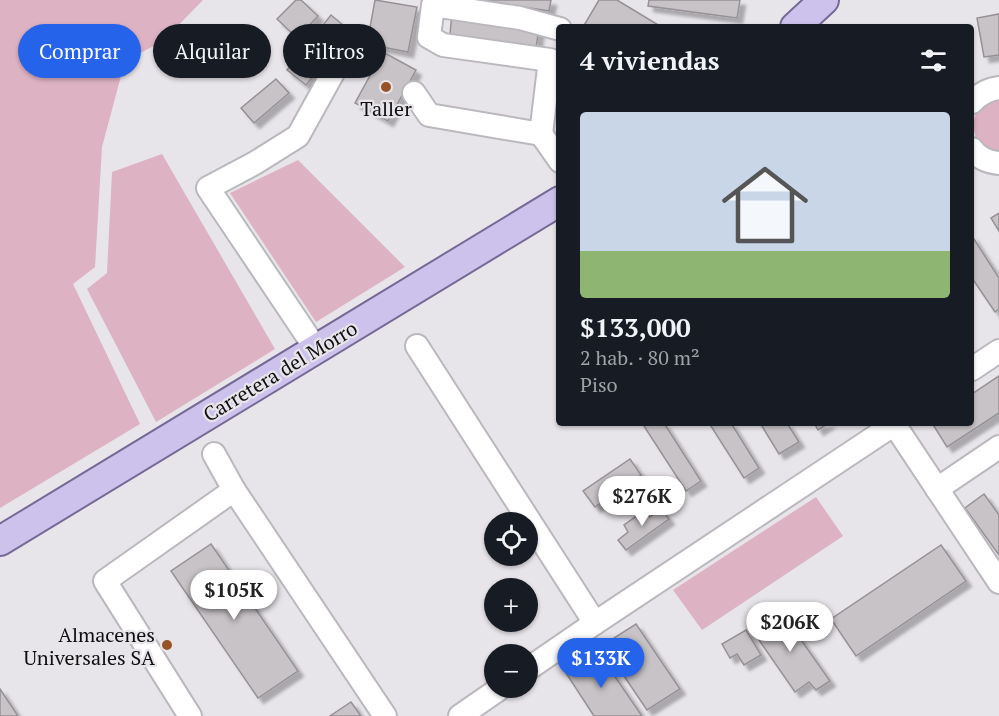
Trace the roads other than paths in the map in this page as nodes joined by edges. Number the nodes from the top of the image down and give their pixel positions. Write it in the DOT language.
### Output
graph roads {
  1 [pos="824,0"];
  2 [pos="430,3"];
  3 [pos="798,24"];
  4 [pos="556,28"];
  5 [pos="331,78"];
  6 [pos="999,88"];
  7 [pos="414,93"];
  8 [pos="974,100"];
  9 [pos="541,134"];
  10 [pos="974,153"];
  11 [pos="556,155"];
  12 [pos="999,163"];
  13 [pos="556,203"];
  14 [pos="417,346"];
  15 [pos="316,349"];
  16 [pos="999,351"];
  17 [pos="974,368"];
  18 [pos="892,426"];
  19 [pos="896,426"];
  20 [pos="999,447"];
  21 [pos="214,454"];
  22 [pos="937,489"];
  23 [pos="234,490"];
  24 [pos="0,541"];
  25 [pos="999,582"];
  26 [pos="595,623"];
  27 [pos="538,662"];
  28 [pos="486,698"];
  29 [pos="190,716"];
  30 [pos="385,716"];
  31 [pos="460,716"];
  1 -- 3 [label="main road"];
  2 -- 4 [label="lane"];
  2 -- 9 [label="lane"];
  5 -- 15 [label="lane"];
  6 -- 8 [label="lane"];
  7 -- 9 [label="lane"];
  9 -- 11 [label="lane"];
  10 -- 12 [label="lane"];
  13 -- 15 [label="main road, Carretera del Morro"];
  14 -- 26 [label="lane"];
  15 -- 24 [label="main road, Carretera del Morro"];
  16 -- 17 [label="lane"];
  18 -- 26 [label="lane"];
  19 -- 22 [label="lane"];
  20 -- 22 [label="lane"];
  21 -- 23 [label="lane"];
  22 -- 25 [label="lane"];
  23 -- 29 [label="lane"];
  23 -- 30 [label="lane"];
  26 -- 27 [label="lane"];
  28 -- 31 [label="lane"];
}
